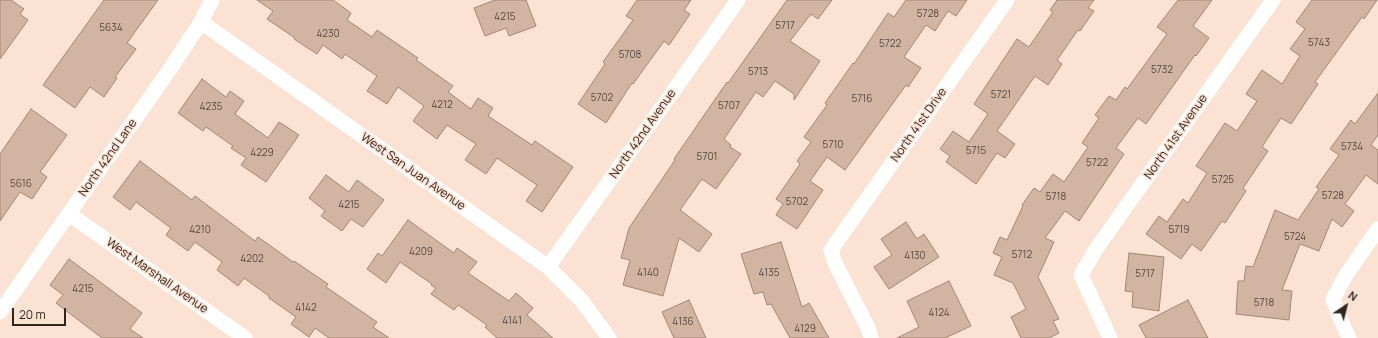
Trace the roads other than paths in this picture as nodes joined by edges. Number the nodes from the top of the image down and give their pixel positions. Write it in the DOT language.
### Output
graph roads {
  1 [pos="212,0"];
  2 [pos="738,0"];
  3 [pos="1007,0"];
  4 [pos="1273,0"];
  5 [pos="201,22"];
  6 [pos="69,214"];
  7 [pos="1378,229"];
  8 [pos="548,267"];
  9 [pos="0,312"];
  10 [pos="245,338"];
  11 [pos="609,338"];
  12 [pos="871,338"];
  13 [pos="1110,338"];
  14 [pos="1349,338"];
  1 -- 5 [label="street, North 42nd Lane"];
  2 -- 8 [label="street, North 42nd Avenue"];
  3 -- 12 [label="street, North 41st Drive"];
  4 -- 13 [label="street, North 41st Avenue"];
  5 -- 6 [label="street, North 42nd Lane"];
  5 -- 8 [label="street, West San Juan Avenue"];
  6 -- 9 [label="street, North 42nd Lane"];
  6 -- 10 [label="street, West Marshall Avenue"];
  7 -- 14 [label="street"];
  8 -- 11 [label="street, West San Juan Avenue"];
}
